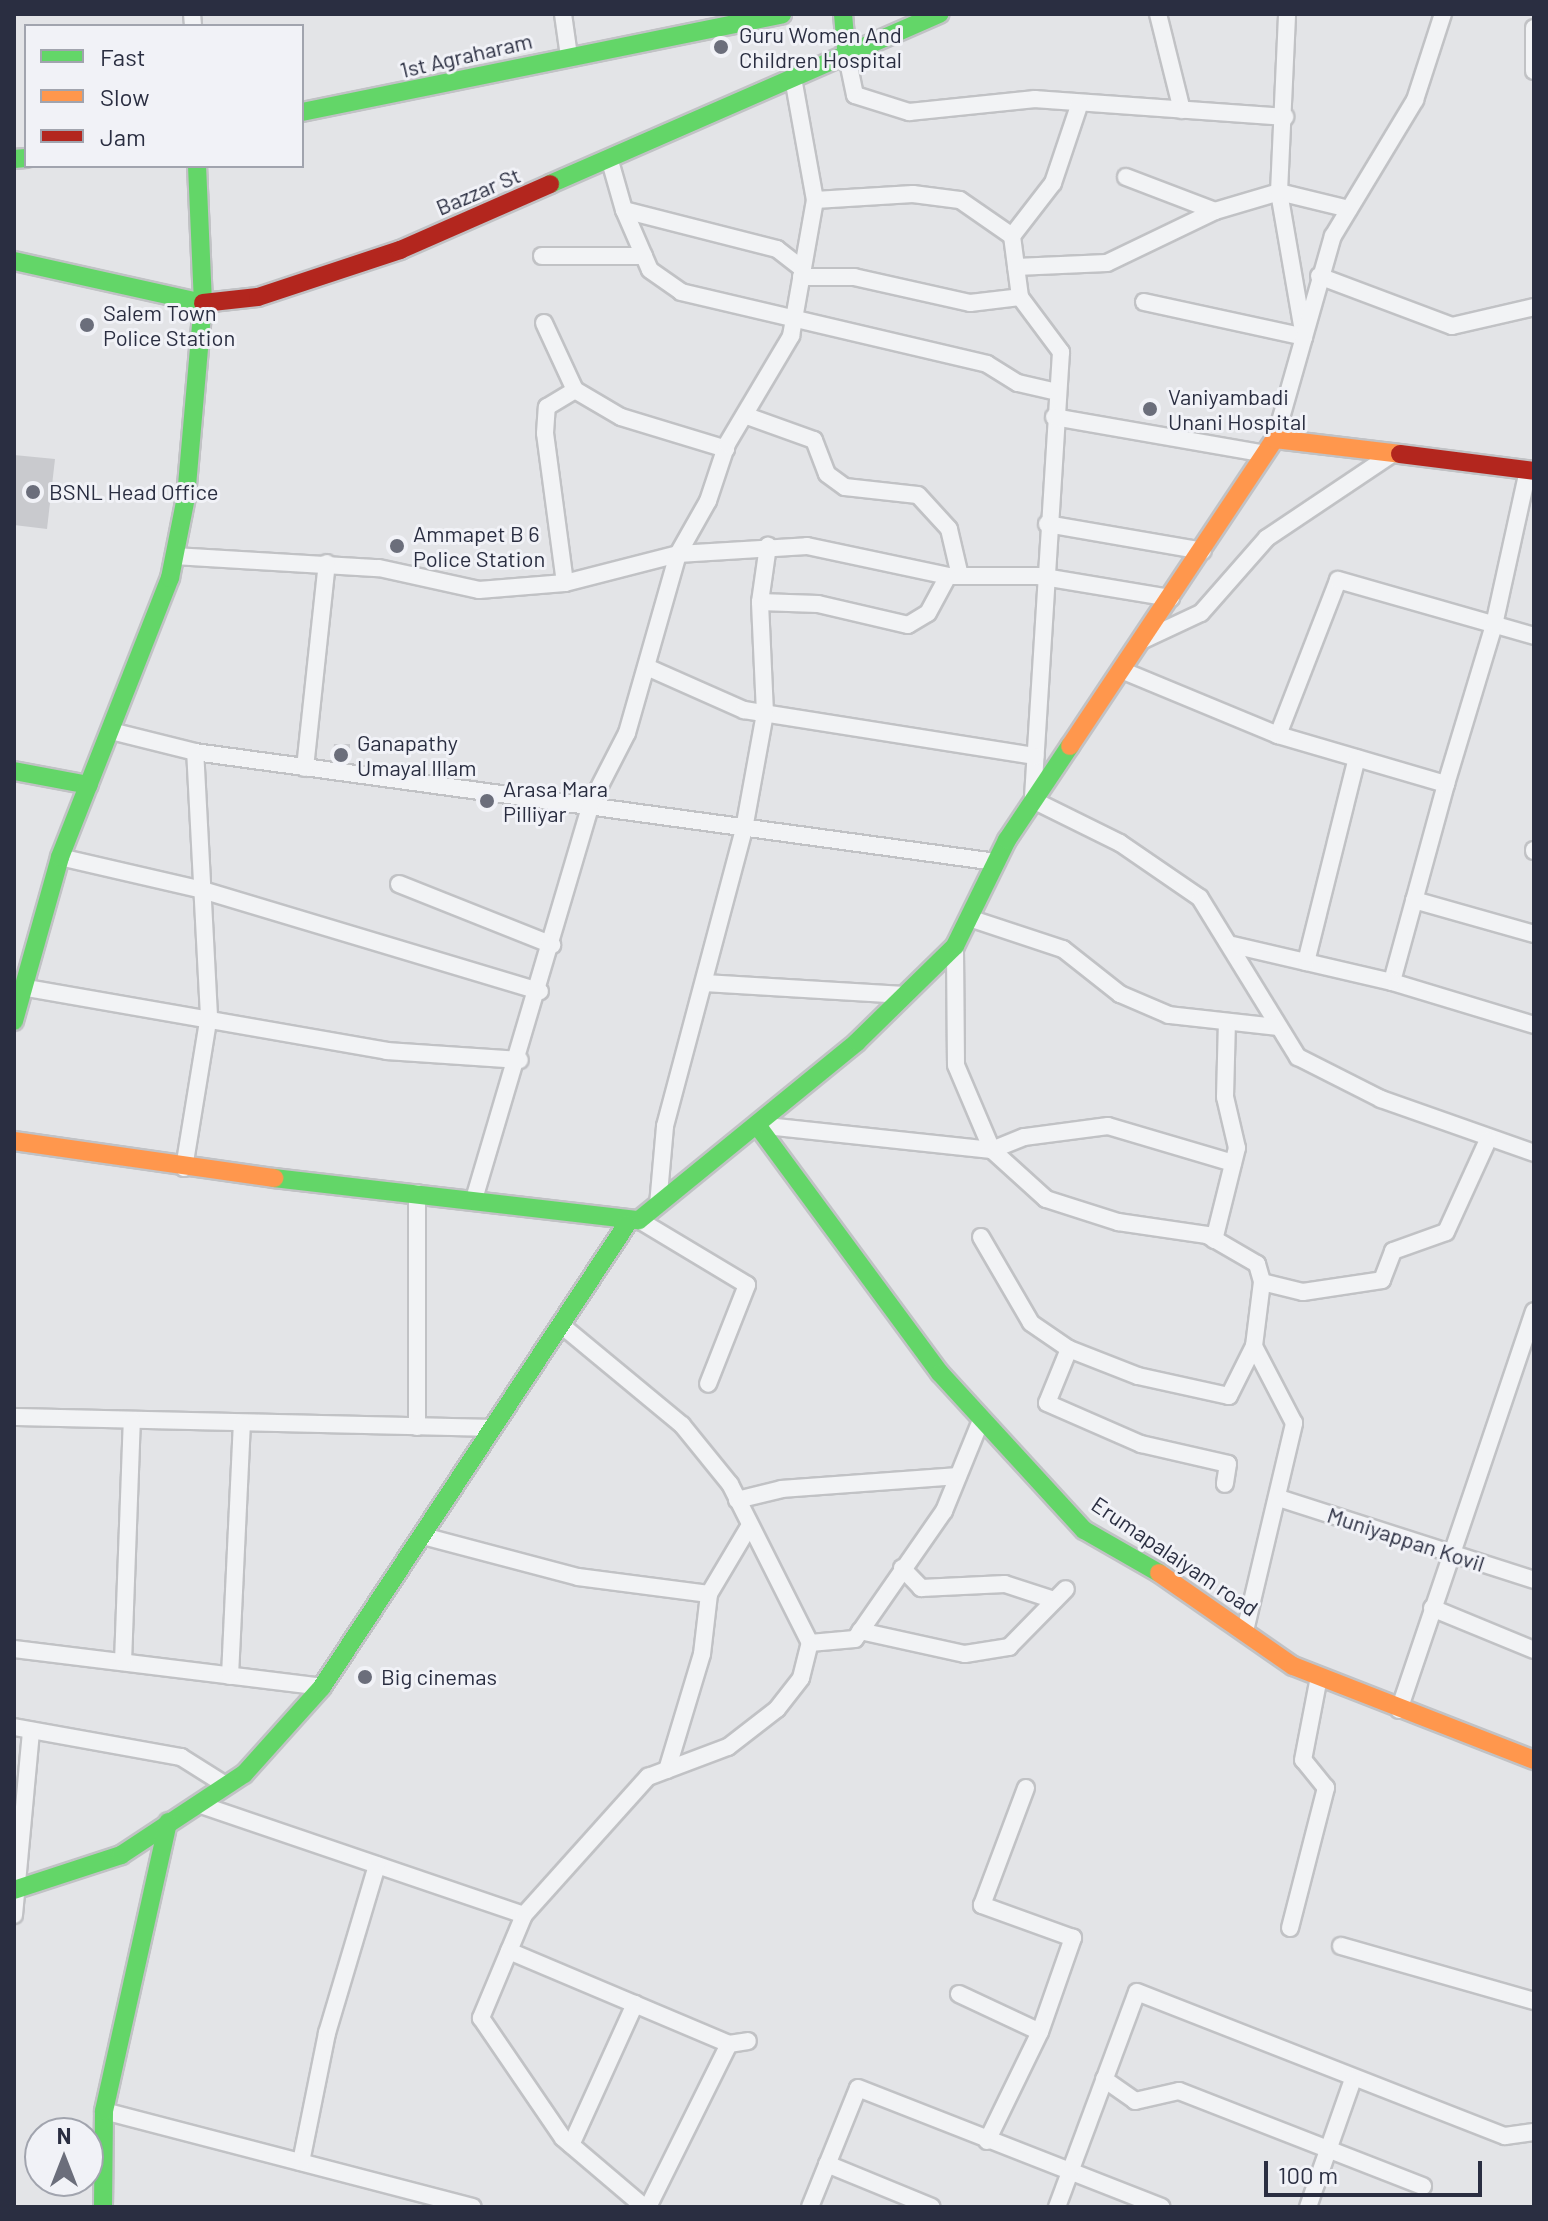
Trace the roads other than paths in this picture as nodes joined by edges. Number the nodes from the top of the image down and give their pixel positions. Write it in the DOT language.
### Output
graph roads {
  1 [pos="563,14"];
  2 [pos="782,14"];
  3 [pos="843,14"];
  4 [pos="939,14"];
  5 [pos="1158,14"];
  6 [pos="1287,14"];
  7 [pos="1443,14"];
  8 [pos="1534,28"];
  9 [pos="846,52"];
  10 [pos="569,56"];
  11 [pos="1534,71"];
  12 [pos="794,83"];
  13 [pos="1080,103"];
  14 [pos="1182,110"];
  15 [pos="304,112"];
  16 [pos="1285,117"];
  17 [pos="610,161"];
  18 [pos="197,168"];
  19 [pos="1126,177"];
  20 [pos="1279,192"];
  21 [pos="815,200"];
  22 [pos="1349,209"];
  23 [pos="624,210"];
  24 [pos="1215,211"];
  25 [pos="1012,236"];
  26 [pos="542,256"];
  27 [pos="644,256"];
  28 [pos="14,261"];
  29 [pos="1016,267"];
  30 [pos="802,273"];
  31 [pos="1319,276"];
  32 [pos="1020,297"];
  33 [pos="1144,302"];
  34 [pos="203,303"];
  35 [pos="1534,307"];
  36 [pos="794,320"];
  37 [pos="544,323"];
  38 [pos="1304,337"];
  39 [pos="575,390"];
  40 [pos="1056,392"];
  41 [pos="747,416"];
  42 [pos="1054,417"];
  43 [pos="1270,447"];
  44 [pos="726,449"];
  45 [pos="1389,456"];
  46 [pos="1531,471"];
  47 [pos="1047,524"];
  48 [pos="768,546"];
  49 [pos="1203,551"];
  50 [pos="678,554"];
  51 [pos="174,556"];
  52 [pos="327,563"];
  53 [pos="954,576"];
  54 [pos="1044,577"];
  55 [pos="565,583"];
  56 [pos="1171,598"];
  57 [pos="760,602"];
  58 [pos="1494,625"];
  59 [pos="1534,636"];
  60 [pos="1141,641"];
  61 [pos="649,668"];
  62 [pos="1121,670"];
  63 [pos="765,713"];
  64 [pos="111,731"];
  65 [pos="1278,735"];
  66 [pos="195,752"];
  67 [pos="1035,756"];
  68 [pos="1357,758"];
  69 [pos="305,768"];
  70 [pos="14,771"];
  71 [pos="1446,784"];
  72 [pos="89,785"];
  73 [pos="1033,800"];
  74 [pos="591,803"];
  75 [pos="744,829"];
  76 [pos="60,857"];
  77 [pos="996,862"];
  78 [pos="399,884"];
  79 [pos="199,889"];
  80 [pos="1414,900"];
  81 [pos="969,918"];
  82 [pos="1534,934"];
  83 [pos="552,945"];
  84 [pos="1233,945"];
  85 [pos="955,946"];
  86 [pos="1306,962"];
  87 [pos="1392,982"];
  88 [pos="704,983"];
  89 [pos="27,988"];
  90 [pos="540,991"];
  91 [pos="905,995"];
  92 [pos="209,1016"];
  93 [pos="14,1021"];
  94 [pos="1227,1022"];
  95 [pos="1534,1025"];
  96 [pos="1277,1027"];
  97 [pos="520,1060"];
  98 [pos="757,1125"];
  99 [pos="1488,1140"];
  100 [pos="14,1141"];
  101 [pos="992,1150"];
  102 [pos="1534,1153"];
  103 [pos="1233,1163"];
  104 [pos="184,1168"];
  105 [pos="417,1193"];
  106 [pos="474,1199"];
  107 [pos="658,1205"];
  108 [pos="633,1222"];
  109 [pos="981,1237"];
  110 [pos="1214,1240"];
  111 [pos="1262,1282"];
  112 [pos="1534,1311"];
  113 [pos="560,1324"];
  114 [pos="1254,1346"];
  115 [pos="1069,1349"];
  116 [pos="708,1384"];
  117 [pos="14,1417"];
  118 [pos="982,1418"];
  119 [pos="132,1420"];
  120 [pos="242,1423"];
  121 [pos="417,1427"];
  122 [pos="487,1428"];
  123 [pos="958,1476"];
  124 [pos="1225,1484"];
  125 [pos="1279,1498"];
  126 [pos="737,1500"];
  127 [pos="750,1525"];
  128 [pos="423,1536"];
  129 [pos="1449,1553"];
  130 [pos="902,1568"];
  131 [pos="1534,1580"];
  132 [pos="709,1594"];
  133 [pos="1432,1608"];
  134 [pos="860,1631"];
  135 [pos="1245,1631"];
  136 [pos="810,1643"];
  137 [pos="14,1649"];
  138 [pos="1534,1650"];
  139 [pos="123,1662"];
  140 [pos="230,1676"];
  141 [pos="1319,1677"];
  142 [pos="322,1687"];
  143 [pos="1399,1710"];
  144 [pos="14,1727"];
  145 [pos="31,1731"];
  146 [pos="1533,1755"];
  147 [pos="667,1770"];
  148 [pos="227,1786"];
  149 [pos="1026,1788"];
  150 [pos="201,1805"];
  151 [pos="168,1822"];
  152 [pos="377,1865"];
  153 [pos="17,1889"];
  154 [pos="14,1915"];
  155 [pos="524,1915"];
  156 [pos="1290,1928"];
  157 [pos="1341,1946"];
  158 [pos="509,1951"];
  159 [pos="959,1994"];
  160 [pos="1534,2001"];
  161 [pos="635,2004"];
  162 [pos="1040,2032"];
  163 [pos="748,2041"];
  164 [pos="729,2044"];
  165 [pos="1104,2079"];
  166 [pos="1353,2079"];
  167 [pos="104,2111"];
  168 [pos="1534,2132"];
  169 [pos="987,2141"];
  170 [pos="571,2145"];
  171 [pos="1328,2150"];
  172 [pos="301,2162"];
  173 [pos="827,2164"];
  174 [pos="1069,2172"];
  175 [pos="1423,2186"];
  176 [pos="624,2200"];
  177 [pos="103,2207"];
  178 [pos="473,2207"];
  179 [pos="646,2207"];
  180 [pos="810,2207"];
  181 [pos="932,2207"];
  182 [pos="1057,2207"];
  183 [pos="1161,2207"];
  184 [pos="1308,2207"];
  1 -- 10 [label="street"];
  2 -- 10 [label="main road, 1st Agraharam"];
  3 -- 9 [label="main road"];
  4 -- 9 [label="main road, Bazzar St"];
  5 -- 14 [label="street"];
  6 -- 16 [label="street"];
  7 -- 22 [label="street"];
  8 -- 11 [label="street"];
  9 -- 12 [label="main road, Bazzar St"];
  9 -- 13 [label="street"];
  10 -- 15 [label="main road, 1st Agraharam"];
  12 -- 17 [label="main road, Bazzar St"];
  12 -- 21 [label="street"];
  13 -- 14 [label="street"];
  13 -- 25 [label="street"];
  14 -- 16 [label="street"];
  16 -- 20 [label="street"];
  17 -- 23 [label="street"];
  17 -- 34 [label="main road, Bazzar St"];
  18 -- 34 [label="main road"];
  19 -- 24 [label="street"];
  20 -- 22 [label="street"];
  20 -- 24 [label="street"];
  20 -- 38 [label="street"];
  21 -- 25 [label="street"];
  21 -- 30 [label="street"];
  22 -- 31 [label="street"];
  23 -- 27 [label="street"];
  23 -- 30 [label="street"];
  24 -- 29 [label="street"];
  25 -- 29 [label="street"];
  26 -- 27 [label="street"];
  27 -- 36 [label="street"];
  28 -- 34 [label="main road, Bazzar St"];
  29 -- 32 [label="street"];
  30 -- 32 [label="street"];
  30 -- 36 [label="street"];
  31 -- 35 [label="street"];
  31 -- 38 [label="street"];
  32 -- 40 [label="street"];
  33 -- 38 [label="street"];
  34 -- 51 [label="main road"];
  36 -- 40 [label="street"];
  36 -- 41 [label="street"];
  37 -- 39 [label="street"];
  38 -- 43 [label="street"];
  39 -- 44 [label="street"];
  39 -- 55 [label="street"];
  40 -- 42 [label="street"];
  41 -- 44 [label="street"];
  41 -- 53 [label="street"];
  42 -- 43 [label="street"];
  42 -- 47 [label="street"];
  43 -- 45 [label="main road"];
  43 -- 49 [label="main road"];
  44 -- 50 [label="street"];
  45 -- 46 [label="main road"];
  45 -- 60 [label="street"];
  46 -- 58 [label="street"];
  47 -- 49 [label="street"];
  47 -- 54 [label="street"];
  48 -- 50 [label="street"];
  48 -- 53 [label="street"];
  48 -- 57 [label="street"];
  49 -- 56 [label="main road"];
  50 -- 55 [label="street"];
  50 -- 61 [label="street"];
  51 -- 52 [label="street"];
  51 -- 64 [label="main road"];
  52 -- 55 [label="street"];
  52 -- 69 [label="street"];
  53 -- 54 [label="street"];
  53 -- 57 [label="street"];
  54 -- 56 [label="street"];
  54 -- 67 [label="street"];
  56 -- 60 [label="main road"];
  57 -- 63 [label="street"];
  58 -- 59 [label="street"];
  58 -- 65 [label="street"];
  58 -- 71 [label="street"];
  60 -- 62 [label="main road"];
  61 -- 63 [label="street"];
  61 -- 74 [label="street"];
  62 -- 65 [label="street"];
  62 -- 73 [label="main road"];
  63 -- 67 [label="street"];
  63 -- 75 [label="street"];
  64 -- 66 [label="street"];
  64 -- 72 [label="main road"];
  65 -- 68 [label="street"];
  66 -- 69 [label="street"];
  66 -- 79 [label="street"];
  67 -- 73 [label="street"];
  68 -- 71 [label="street"];
  68 -- 86 [label="street"];
  69 -- 74 [label="street"];
  70 -- 72 [label="main road"];
  71 -- 80 [label="street"];
  72 -- 76 [label="main road"];
  73 -- 77 [label="main road"];
  73 -- 84 [label="street"];
  74 -- 75 [label="street"];
  74 -- 83 [label="street"];
  75 -- 77 [label="street"];
  75 -- 88 [label="street"];
  76 -- 79 [label="street"];
  76 -- 89 [label="main road"];
  77 -- 81 [label="main road"];
  78 -- 83 [label="street"];
  79 -- 90 [label="street"];
  79 -- 92 [label="street"];
  80 -- 82 [label="street"];
  80 -- 87 [label="street"];
  81 -- 85 [label="main road"];
  81 -- 94 [label="street"];
  83 -- 90 [label="street"];
  84 -- 86 [label="street"];
  84 -- 96 [label="street"];
  85 -- 91 [label="main road"];
  85 -- 101 [label="street"];
  86 -- 87 [label="street"];
  87 -- 95 [label="street"];
  88 -- 91 [label="street"];
  88 -- 107 [label="street"];
  89 -- 92 [label="street"];
  89 -- 93 [label="main road"];
  90 -- 97 [label="street"];
  91 -- 98 [label="main road"];
  92 -- 97 [label="street"];
  92 -- 104 [label="street"];
  94 -- 96 [label="street"];
  94 -- 103 [label="street"];
  96 -- 99 [label="street"];
  97 -- 106 [label="street"];
  98 -- 101 [label="street"];
  98 -- 107 [label="main road"];
  98 -- 118 [label="main road, Erumapalaiyam road"];
  99 -- 102 [label="street"];
  99 -- 111 [label="street"];
  100 -- 104 [label="main road"];
  101 -- 103 [label="street"];
  101 -- 110 [label="street"];
  103 -- 110 [label="street"];
  104 -- 105 [label="main road"];
  105 -- 106 [label="main road"];
  105 -- 121 [label="street"];
  106 -- 108 [label="main road"];
  107 -- 108 [label="main road"];
  108 -- 113 [label="main road"];
  108 -- 116 [label="street"];
  109 -- 115 [label="street"];
  110 -- 111 [label="street"];
  111 -- 114 [label="street"];
  112 -- 129 [label="street"];
  113 -- 122 [label="main road"];
  113 -- 126 [label="street"];
  114 -- 115 [label="street"];
  114 -- 125 [label="street"];
  115 -- 124 [label="street"];
  117 -- 119 [label="street"];
  118 -- 123 [label="street"];
  118 -- 135 [label="main road, Erumapalaiyam road"];
  119 -- 120 [label="street"];
  119 -- 139 [label="street"];
  120 -- 121 [label="street"];
  120 -- 140 [label="street"];
  121 -- 122 [label="street"];
  122 -- 128 [label="main road"];
  123 -- 126 [label="street"];
  123 -- 130 [label="street"];
  125 -- 129 [label="street, Muniyappan Kovil"];
  125 -- 135 [label="street"];
  126 -- 127 [label="street"];
  127 -- 132 [label="street"];
  127 -- 136 [label="street"];
  128 -- 132 [label="street"];
  128 -- 142 [label="main road"];
  129 -- 131 [label="street, Muniyappan Kovil"];
  129 -- 133 [label="street"];
  130 -- 134 [label="street"];
  130 -- 134 [label="street"];
  132 -- 147 [label="street"];
  133 -- 138 [label="street"];
  133 -- 143 [label="street"];
  134 -- 136 [label="street"];
  135 -- 141 [label="main road, Erumapalaiyam road"];
  136 -- 147 [label="street"];
  137 -- 139 [label="street"];
  139 -- 140 [label="street"];
  140 -- 142 [label="street"];
  141 -- 143 [label="main road, Erumapalaiyam road"];
  141 -- 156 [label="street"];
  142 -- 148 [label="main road"];
  143 -- 146 [label="main road, Erumapalaiyam road"];
  144 -- 145 [label="street"];
  145 -- 148 [label="street"];
  145 -- 153 [label="street"];
  147 -- 155 [label="street"];
  148 -- 150 [label="main road"];
  149 -- 162 [label="street"];
  150 -- 151 [label="main road"];
  150 -- 152 [label="street"];
  151 -- 153 [label="main road"];
  151 -- 167 [label="main road"];
  152 -- 155 [label="street"];
  152 -- 172 [label="street"];
  153 -- 154 [label="street"];
  155 -- 158 [label="street"];
  157 -- 160 [label="street"];
  158 -- 161 [label="street"];
  158 -- 170 [label="street"];
  159 -- 162 [label="street"];
  161 -- 164 [label="street"];
  161 -- 170 [label="street"];
  162 -- 169 [label="street"];
  163 -- 164 [label="street"];
  164 -- 179 [label="street"];
  165 -- 166 [label="street"];
  165 -- 171 [label="street"];
  165 -- 174 [label="street"];
  166 -- 168 [label="street"];
  166 -- 171 [label="street"];
  167 -- 172 [label="street"];
  167 -- 177 [label="main road"];
  169 -- 173 [label="street"];
  169 -- 174 [label="street"];
  170 -- 176 [label="street"];
  171 -- 175 [label="street"];
  171 -- 184 [label="street"];
  172 -- 178 [label="street"];
  173 -- 180 [label="street"];
  173 -- 181 [label="street"];
  174 -- 182 [label="street"];
  174 -- 183 [label="street"];
  176 -- 179 [label="street"];
}
